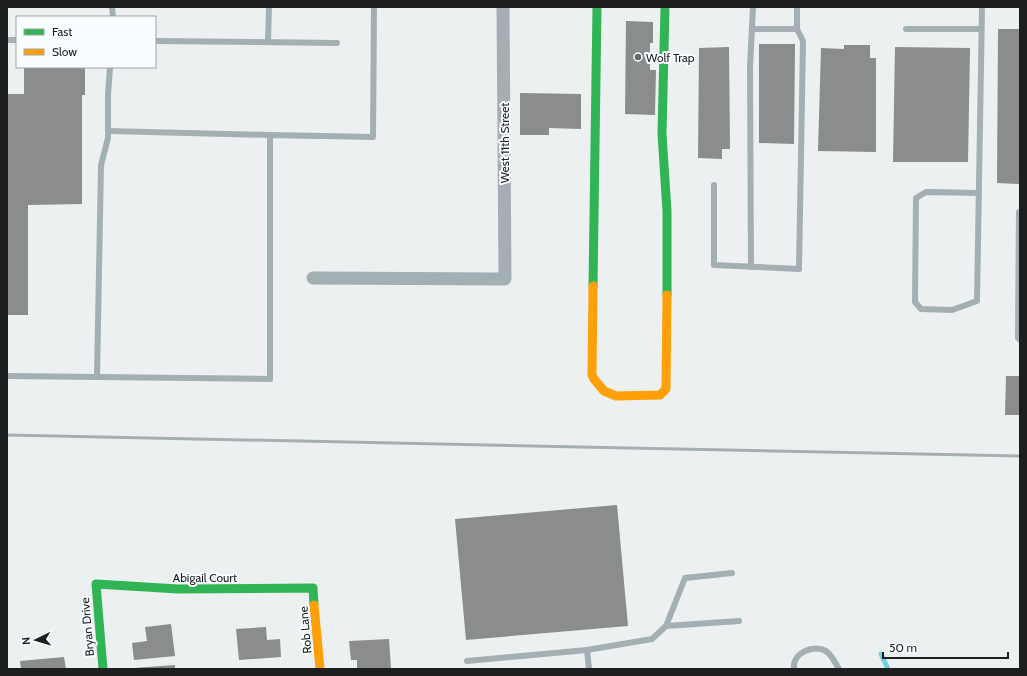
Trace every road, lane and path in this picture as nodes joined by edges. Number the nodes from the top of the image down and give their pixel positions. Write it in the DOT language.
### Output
graph roads {
  1 [pos="269,7"];
  2 [pos="374,7"];
  3 [pos="503,7"];
  4 [pos="597,7"];
  5 [pos="665,7"];
  6 [pos="753,7"];
  7 [pos="797,7"];
  8 [pos="982,7"];
  9 [pos="752,29"];
  10 [pos="906,29"];
  11 [pos="981,29"];
  12 [pos="797,30"];
  13 [pos="156,41"];
  14 [pos="268,42"];
  15 [pos="337,43"];
  16 [pos="110,68"];
  17 [pos="108,131"];
  18 [pos="270,135"];
  19 [pos="714,185"];
  20 [pos="979,193"];
  21 [pos="1020,212"];
  22 [pos="751,267"];
  23 [pos="313,278"];
  24 [pos="1020,340"];
  25 [pos="7,376"];
  26 [pos="97,377"];
  27 [pos="732,573"];
  28 [pos="96,584"];
  29 [pos="313,588"];
  30 [pos="739,622"];
  31 [pos="666,626"];
  32 [pos="587,650"];
  33 [pos="467,661"];
  34 [pos="103,669"];
  35 [pos="320,669"];
  36 [pos="589,669"];
  37 [pos="794,669"];
  38 [pos="839,669"];
  1 -- 14 [label="lane"];
  2 -- 18 [label="lane"];
  3 -- 23 [label="street, West 11th Street"];
  4 -- 5 [label="street"];
  6 -- 9 [label="lane"];
  7 -- 12 [label="lane"];
  8 -- 11 [label="lane"];
  9 -- 12 [label="lane"];
  9 -- 22 [label="lane"];
  10 -- 11 [label="lane"];
  11 -- 20 [label="lane"];
  12 -- 22 [label="lane"];
  13 -- 14 [label="lane"];
  14 -- 15 [label="lane"];
  16 -- 17 [label="lane"];
  17 -- 18 [label="lane"];
  17 -- 26 [label="lane"];
  18 -- 26 [label="lane"];
  19 -- 22 [label="lane"];
  20 -- 20 [label="lane"];
  21 -- 24 [label="lane"];
  25 -- 26 [label="lane"];
  27 -- 31 [label="lane"];
  28 -- 29 [label="street, Abigail Court"];
  28 -- 34 [label="street, Bryan Drive"];
  29 -- 35 [label="street, Rob Lane"];
  30 -- 31 [label="lane"];
  31 -- 32 [label="lane"];
  32 -- 33 [label="lane"];
  32 -- 36 [label="lane"];
  37 -- 38 [label="lane"];
}
